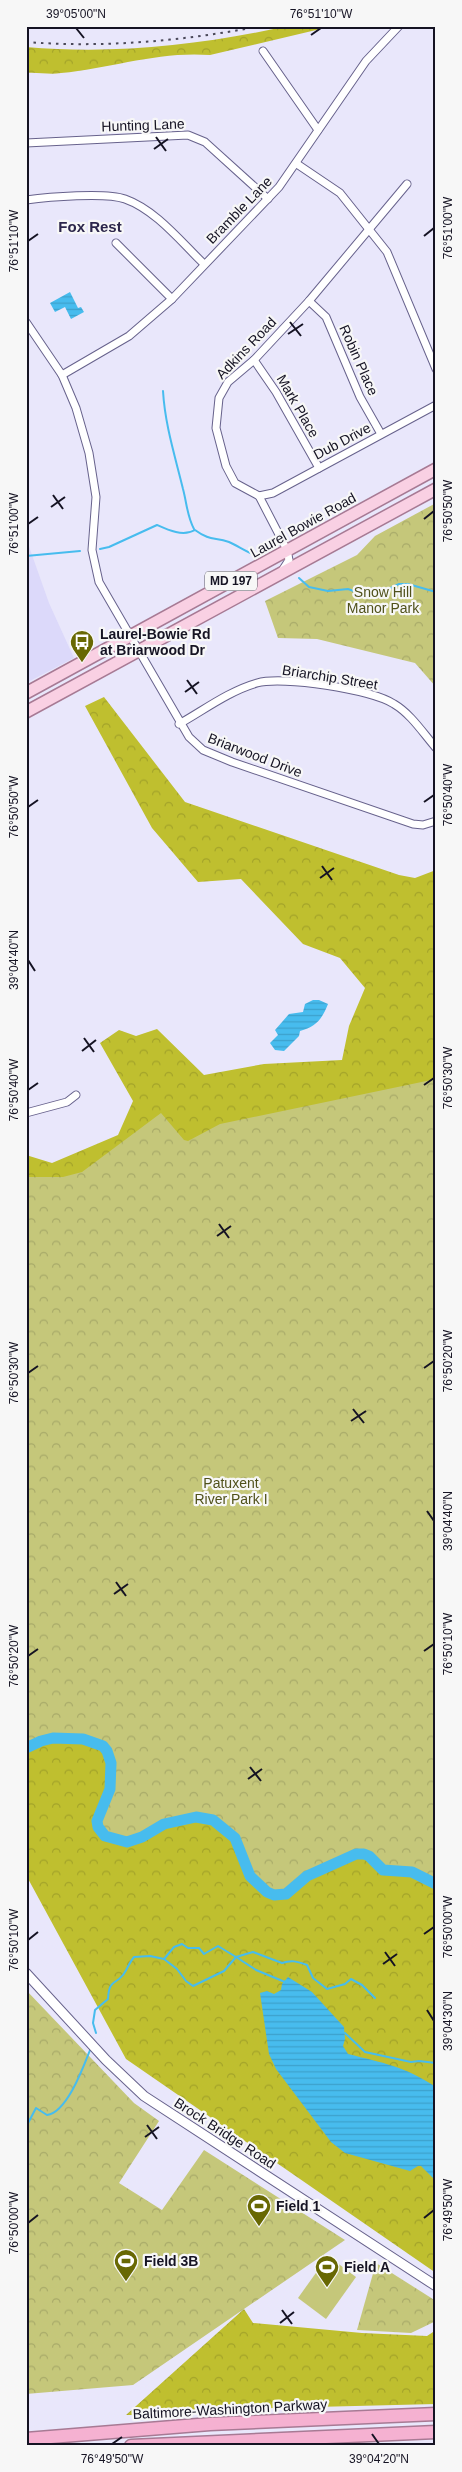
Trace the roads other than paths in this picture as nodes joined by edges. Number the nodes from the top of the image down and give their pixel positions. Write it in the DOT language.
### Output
graph roads {
  1 [pos="399,26"];
  2 [pos="263,51"];
  3 [pos="318,130"];
  4 [pos="26,143"];
  5 [pos="297,164"];
  6 [pos="407,184"];
  7 [pos="268,199"];
  8 [pos="26,200"];
  9 [pos="368,228"];
  10 [pos="116,243"];
  11 [pos="204,264"];
  12 [pos="172,299"];
  13 [pos="309,300"];
  14 [pos="26,322"];
  15 [pos="254,360"];
  16 [pos="436,368"];
  17 [pos="62,375"];
  18 [pos="436,406"];
  19 [pos="381,434"];
  20 [pos="319,468"];
  21 [pos="436,469"];
  22 [pos="436,489"];
  23 [pos="259,496"];
  24 [pos="287,550"];
  25 [pos="279,575"];
  26 [pos="130,636"];
  27 [pos="138,651"];
  28 [pos="26,693"];
  29 [pos="26,712"];
  30 [pos="179,724"];
  31 [pos="436,748"];
  32 [pos="436,821"];
  33 [pos="76,1095"];
  34 [pos="26,1113"];
  35 [pos="26,1973"];
  36 [pos="436,2286"];
  37 [pos="436,2414"];
  38 [pos="436,2432"];
  39 [pos="28,2438"];
  40 [pos="131,2446"];
  1 -- 3 [label="street, Bramble Lane"];
  2 -- 3 [label="street"];
  3 -- 5 [label="street, Bramble Lane"];
  4 -- 7 [label="street, Hunting Lane"];
  5 -- 7 [label="street, Bramble Lane"];
  5 -- 9 [label="street"];
  6 -- 9 [label="street, Adkins Road"];
  7 -- 11 [label="street, Bramble Lane"];
  8 -- 11 [label="street"];
  9 -- 13 [label="street, Adkins Road"];
  9 -- 16 [label="street"];
  10 -- 12 [label="street"];
  11 -- 12 [label="street, Bramble Lane"];
  12 -- 17 [label="street, Bramble Lane"];
  13 -- 15 [label="street, Adkins Road"];
  13 -- 19 [label="street, Robin Place"];
  14 -- 17 [label="street, Briarwood Drive"];
  15 -- 20 [label="street, Mark Place"];
  15 -- 23 [label="street, Adkins Road"];
  17 -- 26 [label="street, Briarwood Drive"];
  18 -- 19 [label="street, Dub Drive"];
  19 -- 20 [label="street, Dub Drive"];
  20 -- 23 [label="street, Dub Drive"];
  21 -- 24 [label="main road, Laurel Bowie Road / MD 197"];
  22 -- 25 [label="main road, MD 197"];
  23 -- 24 [label="street"];
  24 -- 25 [label="street"];
  24 -- 26 [label="main road, Laurel Bowie Road / MD 197"];
  25 -- 27 [label="main road, MD 197"];
  26 -- 27 [label="street, Briarwood Drive"];
  26 -- 28 [label="main road, Laurel Bowie Road / MD 197"];
  27 -- 29 [label="main road, MD 197"];
  27 -- 30 [label="street, Briarwood Drive"];
  30 -- 31 [label="street, Briarchip Street"];
  30 -- 32 [label="street, Briarwood Drive"];
  33 -- 34 [label="street"];
  35 -- 36 [label="street, Brock Bridge Road"];
  37 -- 39 [label="highway, Baltimore-Washington Parkway"];
  38 -- 40 [label="highway"];
}
